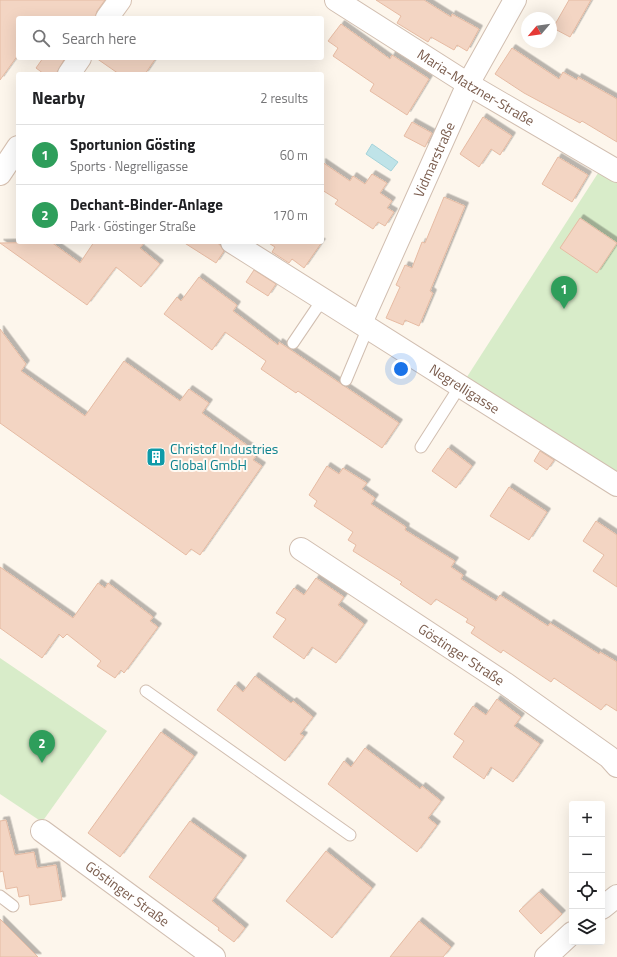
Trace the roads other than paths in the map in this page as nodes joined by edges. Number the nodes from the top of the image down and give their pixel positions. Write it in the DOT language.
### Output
graph roads {
  1 [pos="120,0"];
  2 [pos="336,0"];
  3 [pos="515,0"];
  4 [pos="109,16"];
  5 [pos="78,60"];
  6 [pos="70,72"];
  7 [pos="468,84"];
  8 [pos="16,150"];
  9 [pos="617,171"];
  10 [pos="0,174"];
  11 [pos="235,244"];
  12 [pos="325,299"];
  13 [pos="365,326"];
  14 [pos="293,343"];
  15 [pos="346,380"];
  16 [pos="460,386"];
  17 [pos="421,447"];
  18 [pos="617,485"];
  19 [pos="301,549"];
  20 [pos="146,691"];
  21 [pos="617,766"];
  22 [pos="42,831"];
  23 [pos="350,835"];
  24 [pos="0,896"];
  25 [pos="617,896"];
  26 [pos="13,906"];
  27 [pos="605,906"];
  28 [pos="569,936"];
  29 [pos="214,957"];
  30 [pos="546,957"];
  1 -- 4 [label="street"];
  2 -- 7 [label="street, Maria-Matzner-Straße"];
  3 -- 7 [label="street, Vidmarstraße"];
  5 -- 6 [label="street"];
  7 -- 9 [label="street, Maria-Matzner-Straße"];
  7 -- 13 [label="street, Vidmarstraße"];
  8 -- 10 [label="street"];
  11 -- 12 [label="street, Negrelligasse"];
  12 -- 13 [label="street, Negrelligasse"];
  12 -- 14 [label="lane"];
  13 -- 15 [label="lane"];
  13 -- 16 [label="street, Negrelligasse"];
  16 -- 17 [label="lane"];
  16 -- 18 [label="street, Negrelligasse"];
  19 -- 21 [label="street, Göstinger Straße"];
  20 -- 23 [label="lane"];
  22 -- 29 [label="street, Göstinger Straße"];
  24 -- 26 [label="lane"];
  25 -- 27 [label="street"];
  28 -- 30 [label="street"];
}
